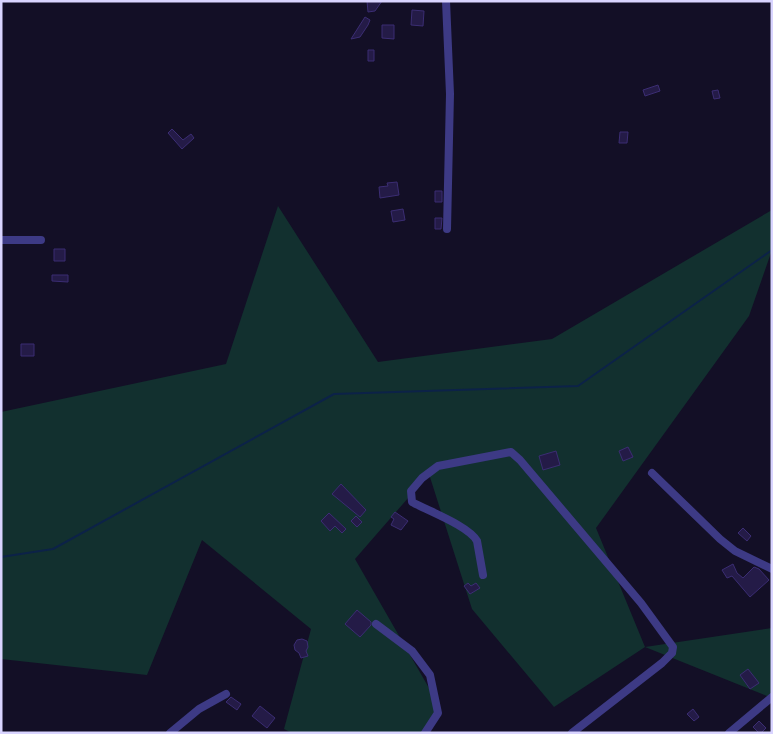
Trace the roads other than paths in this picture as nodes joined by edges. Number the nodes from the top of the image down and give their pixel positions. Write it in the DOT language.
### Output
graph roads {
  1 [pos="446,1"];
  2 [pos="447,229"];
  3 [pos="1,240"];
  4 [pos="41,240"];
  5 [pos="652,473"];
  6 [pos="772,569"];
  7 [pos="483,575"];
  8 [pos="376,624"];
  9 [pos="226,694"];
  10 [pos="772,697"];
  11 [pos="170,733"];
  12 [pos="425,733"];
  13 [pos="572,733"];
  14 [pos="729,733"];
  1 -- 2 [label="street"];
  3 -- 4 [label="street"];
  5 -- 6 [label="street"];
  7 -- 13 [label="street"];
  8 -- 12 [label="street"];
  9 -- 11 [label="street"];
  10 -- 14 [label="street"];
}
